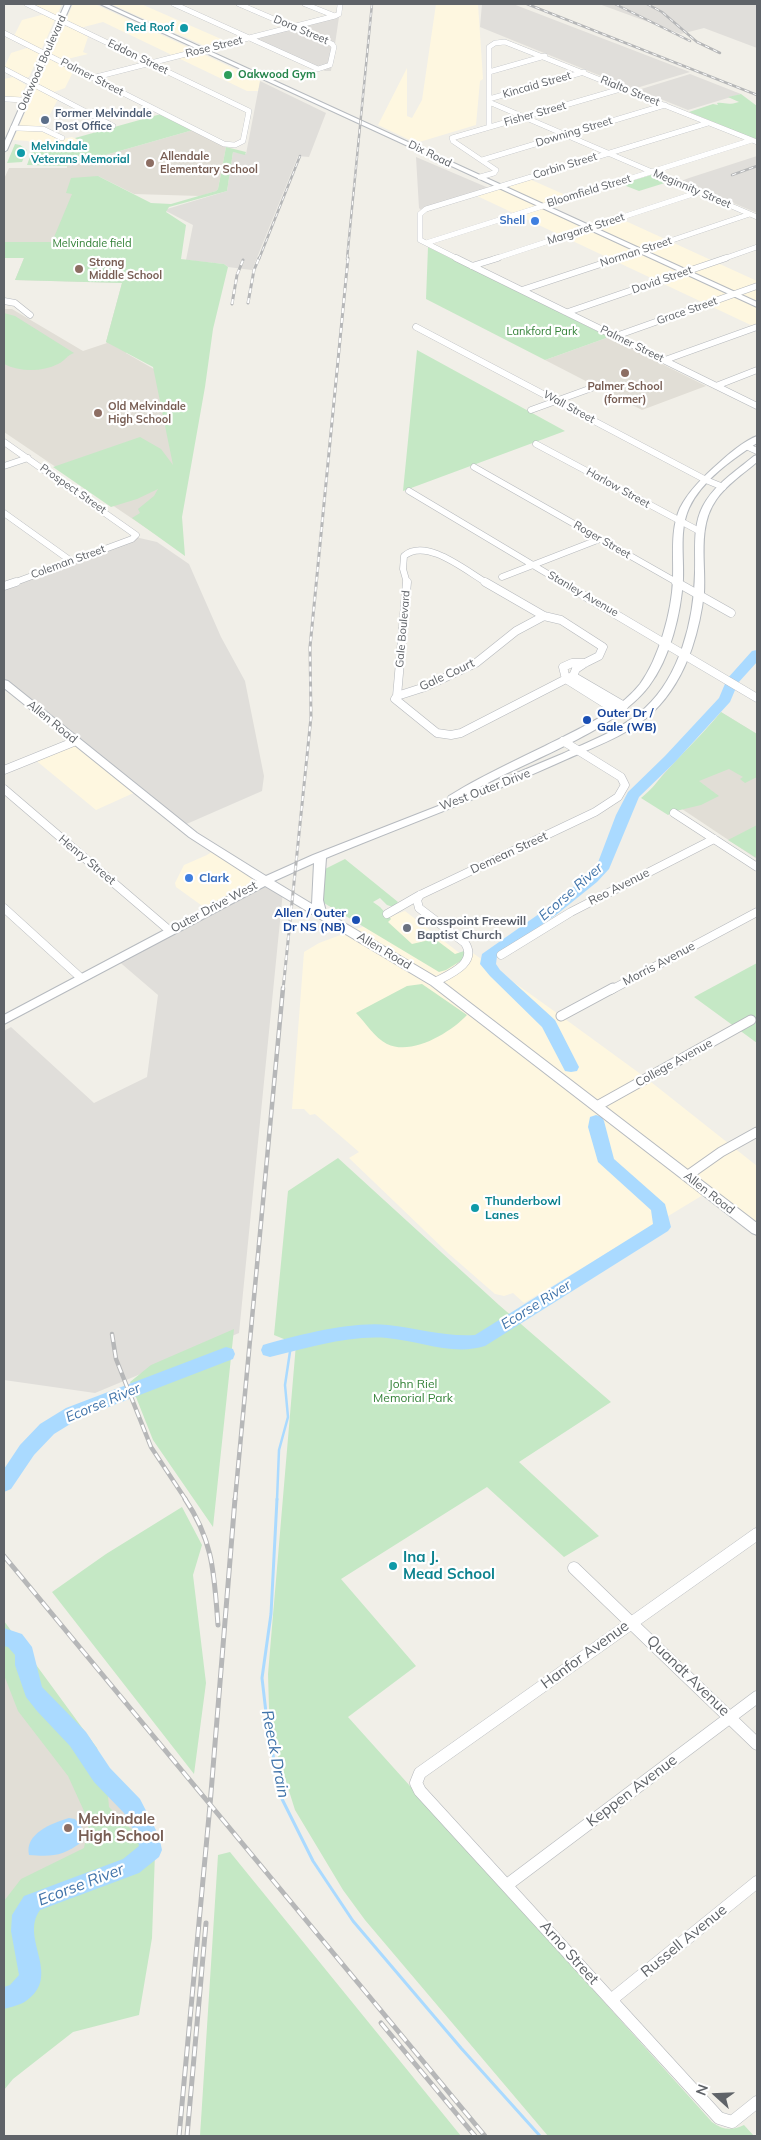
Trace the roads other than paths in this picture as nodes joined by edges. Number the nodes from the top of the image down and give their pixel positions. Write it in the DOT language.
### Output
graph roads {
  1 [pos="27,4"];
  2 [pos="68,4"];
  3 [pos="103,4"];
  4 [pos="174,4"];
  5 [pos="239,4"];
  6 [pos="305,4"];
  7 [pos="340,4"];
  8 [pos="335,16"];
  9 [pos="61,20"];
  10 [pos="293,27"];
  11 [pos="4,33"];
  12 [pos="251,38"];
  13 [pos="203,50"];
  14 [pos="45,54"];
  15 [pos="545,56"];
  16 [pos="149,63"];
  17 [pos="4,69"];
  18 [pos="489,72"];
  19 [pos="584,72"];
  20 [pos="92,78"];
  21 [pos="32,85"];
  22 [pos="624,88"];
  23 [pos="4,99"];
  24 [pos="25,100"];
  25 [pos="489,100"];
  26 [pos="666,105"];
  27 [pos="524,117"];
  28 [pos="708,123"];
  29 [pos="113,126"];
  30 [pos="489,127"];
  31 [pos="13,128"];
  32 [pos="566,135"];
  33 [pos="62,138"];
  34 [pos="754,141"];
  35 [pos="235,144"];
  36 [pos="4,150"];
  37 [pos="608,153"];
  38 [pos="482,160"];
  39 [pos="651,172"];
  40 [pos="480,178"];
  41 [pos="499,186"];
  42 [pos="699,192"];
  43 [pos="542,206"];
  44 [pos="750,214"];
  45 [pos="757,217"];
  46 [pos="589,228"];
  47 [pos="426,243"];
  48 [pos="757,247"];
  49 [pos="639,251"];
  50 [pos="472,266"];
  51 [pos="685,272"];
  52 [pos="757,286"];
  53 [pos="522,290"];
  54 [pos="734,295"];
  55 [pos="4,301"];
  56 [pos="757,305"];
  57 [pos="568,312"];
  58 [pos="30,315"];
  59 [pos="416,327"];
  60 [pos="757,327"];
  61 [pos="616,336"];
  62 [pos="665,360"];
  63 [pos="757,370"];
  64 [pos="600,385"];
  65 [pos="716,386"];
  66 [pos="557,401"];
  67 [pos="757,406"];
  68 [pos="531,410"];
  69 [pos="757,438"];
  70 [pos="4,442"];
  71 [pos="536,444"];
  72 [pos="746,446"];
  73 [pos="757,450"];
  74 [pos="28,458"];
  75 [pos="757,458"];
  76 [pos="4,466"];
  77 [pos="474,467"];
  78 [pos="706,480"];
  79 [pos="723,487"];
  80 [pos="410,491"];
  81 [pos="4,513"];
  82 [pos="680,521"];
  83 [pos="701,532"];
  84 [pos="132,539"];
  85 [pos="600,539"];
  86 [pos="71,561"];
  87 [pos="532,564"];
  88 [pos="502,577"];
  89 [pos="678,583"];
  90 [pos="4,586"];
  91 [pos="699,595"];
  92 [pos="731,613"];
  93 [pos="544,616"];
  94 [pos="664,641"];
  95 [pos="684,653"];
  96 [pos="585,663"];
  97 [pos="570,678"];
  98 [pos="4,683"];
  99 [pos="397,696"];
  100 [pos="757,698"];
  101 [pos="620,708"];
  102 [pos="76,741"];
  103 [pos="563,741"];
  104 [pos="578,750"];
  105 [pos="4,770"];
  106 [pos="4,789"];
  107 [pos="432,811"];
  108 [pos="674,812"];
  109 [pos="714,839"];
  110 [pos="320,856"];
  111 [pos="757,867"];
  112 [pos="265,880"];
  113 [pos="420,896"];
  114 [pos="4,908"];
  115 [pos="757,912"];
  116 [pos="320,913"];
  117 [pos="386,914"];
  118 [pos="170,931"];
  119 [pos="501,955"];
  120 [pos="81,978"];
  121 [pos="435,982"];
  122 [pos="561,1016"];
  123 [pos="4,1020"];
  124 [pos="751,1020"];
  125 [pos="597,1106"];
  126 [pos="757,1132"];
  127 [pos="687,1176"];
  128 [pos="757,1230"];
  129 [pos="757,1534"];
  130 [pos="574,1568"];
  131 [pos="631,1622"];
  132 [pos="757,1697"];
  133 [pos="730,1718"];
  134 [pos="757,1744"];
  135 [pos="417,1779"];
  136 [pos="757,1882"];
  137 [pos="507,1885"];
  138 [pos="611,2000"];
  139 [pos="757,2102"];
  1 -- 9 [label="street, Eddon Street"];
  2 -- 9 [label="main road, Oakwood Boulevard"];
  3 -- 13 [label="main road, Dix Road"];
  4 -- 12 [label="street"];
  5 -- 10 [label="street, Dora Street"];
  6 -- 8 [label="street"];
  7 -- 8 [label="street"];
  8 -- 10 [label="street, Rose Street"];
  9 -- 14 [label="main road, Oakwood Boulevard"];
  9 -- 16 [label="street, Eddon Street"];
  10 -- 12 [label="street, Rose Street"];
  10 -- 12 [label="street, Dora Street"];
  11 -- 14 [label="street, Palmer Street"];
  12 -- 13 [label="street, Rose Street"];
  13 -- 16 [label="street, Rose Street"];
  13 -- 40 [label="main road, Dix Road"];
  14 -- 20 [label="street, Palmer Street"];
  14 -- 21 [label="main road, Oakwood Boulevard"];
  15 -- 18 [label="street"];
  15 -- 18 [label="street, Rialto Street"];
  15 -- 19 [label="street, Rialto Street"];
  16 -- 20 [label="street, Rose Street"];
  16 -- 35 [label="street, Eddon Street"];
  17 -- 21 [label="street"];
  18 -- 25 [label="street"];
  19 -- 22 [label="street, Rialto Street"];
  19 -- 25 [label="street, Kincaid Street"];
  20 -- 35 [label="street, Palmer Street"];
  21 -- 24 [label="main road, Oakwood Boulevard"];
  21 -- 29 [label="street"];
  22 -- 26 [label="street, Rialto Street"];
  22 -- 27 [label="street, Fisher Street"];
  23 -- 24 [label="street"];
  24 -- 31 [label="main road, Oakwood Boulevard"];
  25 -- 27 [label="street, Meginnity Street"];
  25 -- 30 [label="street"];
  26 -- 28 [label="street, Rialto Street"];
  26 -- 32 [label="street, Downing Street"];
  27 -- 30 [label="street, Fisher Street"];
  27 -- 32 [label="street, Meginnity Street"];
  28 -- 34 [label="street, Rialto Street"];
  28 -- 37 [label="street, Corbin Street"];
  30 -- 38 [label="street, Fisher Street"];
  31 -- 33 [label="street"];
  31 -- 36 [label="main road, Oakwood Boulevard"];
  32 -- 37 [label="street, Meginnity Street"];
  32 -- 38 [label="street, Downing Street"];
  34 -- 39 [label="street, Bloomfield Street"];
  37 -- 39 [label="street, Meginnity Street"];
  37 -- 41 [label="street, Corbin Street"];
  38 -- 40 [label="street"];
  39 -- 42 [label="street, Meginnity Street"];
  39 -- 43 [label="street, Bloomfield Street"];
  40 -- 41 [label="main road, Dix Road"];
  41 -- 43 [label="main road, Dix Road"];
  41 -- 47 [label="street, Corbin Street"];
  42 -- 44 [label="street, Meginnity Street"];
  42 -- 46 [label="street, Margaret Street"];
  43 -- 46 [label="main road, Dix Road"];
  43 -- 47 [label="street, Bloomfield Street"];
  44 -- 45 [label="street, Meginnity Street"];
  44 -- 49 [label="street, Norman Street"];
  46 -- 49 [label="main road, Dix Road"];
  46 -- 50 [label="street, Margaret Street"];
  47 -- 50 [label="street, Palmer Street"];
  48 -- 51 [label="street, David Street"];
  49 -- 51 [label="main road, Dix Road"];
  49 -- 53 [label="street, Norman Street"];
  50 -- 53 [label="street, Palmer Street"];
  51 -- 54 [label="main road, Dix Road"];
  51 -- 57 [label="street, David Street"];
  52 -- 54 [label="street, Grace Street"];
  53 -- 57 [label="street, Palmer Street"];
  54 -- 56 [label="main road, Dix Road"];
  54 -- 61 [label="street, Grace Street"];
  55 -- 58 [label="street"];
  57 -- 61 [label="street, Palmer Street"];
  59 -- 66 [label="street, Wall Street"];
  60 -- 62 [label="street"];
  61 -- 62 [label="street, Palmer Street"];
  62 -- 65 [label="street, Palmer Street"];
  63 -- 65 [label="street"];
  64 -- 66 [label="street"];
  65 -- 67 [label="street, Palmer Street"];
  66 -- 68 [label="street"];
  66 -- 78 [label="street, Wall Street"];
  69 -- 72 [label="main road, West Outer Drive"];
  70 -- 74 [label="street, Prospect Street"];
  71 -- 82 [label="street, Harlow Street"];
  72 -- 73 [label="street"];
  72 -- 78 [label="main road, West Outer Drive"];
  74 -- 76 [label="street"];
  74 -- 84 [label="street, Prospect Street"];
  75 -- 79 [label="main road, West Outer Drive"];
  77 -- 85 [label="street, Roger Street"];
  78 -- 79 [label="street, Wall Street"];
  78 -- 82 [label="main road, West Outer Drive"];
  79 -- 83 [label="main road, West Outer Drive"];
  80 -- 87 [label="street, Stanley Avenue"];
  81 -- 86 [label="street"];
  82 -- 83 [label="street, Harlow Street"];
  82 -- 89 [label="main road, West Outer Drive"];
  83 -- 91 [label="main road, West Outer Drive"];
  84 -- 86 [label="street, Coleman Street"];
  85 -- 87 [label="street"];
  85 -- 89 [label="street, Roger Street"];
  86 -- 90 [label="street, Coleman Street"];
  87 -- 88 [label="street"];
  87 -- 94 [label="street, Stanley Avenue"];
  89 -- 91 [label="street, Roger Street"];
  89 -- 94 [label="main road, West Outer Drive"];
  91 -- 92 [label="street, Roger Street"];
  91 -- 95 [label="main road, West Outer Drive"];
  93 -- 96 [label="street, Gale Boulevard"];
  93 -- 99 [label="street, Gale Court"];
  93 -- 99 [label="street, Gale Boulevard"];
  94 -- 95 [label="street, Stanley Avenue"];
  94 -- 101 [label="main road, West Outer Drive"];
  95 -- 100 [label="street, Stanley Avenue"];
  95 -- 104 [label="main road, West Outer Drive"];
  96 -- 97 [label="street, Gale Boulevard"];
  96 -- 97 [label="street, Gale Boulevard"];
  97 -- 99 [label="street, Gale Boulevard"];
  97 -- 101 [label="street"];
  98 -- 102 [label="main road, Allen Road"];
  101 -- 103 [label="main road, West Outer Drive"];
  102 -- 105 [label="street"];
  102 -- 112 [label="main road, Allen Road"];
  103 -- 104 [label="street"];
  103 -- 107 [label="main road, West Outer Drive"];
  104 -- 107 [label="main road, West Outer Drive"];
  104 -- 113 [label="street, Demean Street"];
  106 -- 118 [label="street, Henry Street"];
  107 -- 110 [label="main road, Outer Drive West"];
  108 -- 109 [label="street"];
  109 -- 111 [label="street"];
  109 -- 119 [label="street, Reo Avenue"];
  110 -- 112 [label="main road, Outer Drive West"];
  110 -- 116 [label="main road"];
  112 -- 116 [label="main road, Allen Road"];
  112 -- 118 [label="main road, Outer Drive West"];
  113 -- 117 [label="street, Demean Street"];
  113 -- 121 [label="street"];
  114 -- 120 [label="street"];
  115 -- 122 [label="street, Morris Avenue"];
  116 -- 121 [label="main road, Allen Road"];
  118 -- 120 [label="main road, Outer Drive West"];
  120 -- 123 [label="main road, Outer Drive West"];
  121 -- 125 [label="main road, Allen Road"];
  124 -- 125 [label="street, College Avenue"];
  125 -- 127 [label="main road, Allen Road"];
  126 -- 127 [label="street"];
  127 -- 128 [label="main road, Allen Road"];
  129 -- 131 [label="street, Hanfor Avenue"];
  130 -- 131 [label="street, Quandt Avenue"];
  131 -- 133 [label="street, Quandt Avenue"];
  131 -- 135 [label="street, Hanfor Avenue"];
  132 -- 133 [label="street, Keppen Avenue"];
  133 -- 134 [label="street, Quandt Avenue"];
  133 -- 137 [label="street, Keppen Avenue"];
  135 -- 137 [label="street, Arno Street"];
  136 -- 138 [label="street, Russell Avenue"];
  137 -- 138 [label="street, Arno Street"];
  138 -- 139 [label="street, Arno Street"];
}
